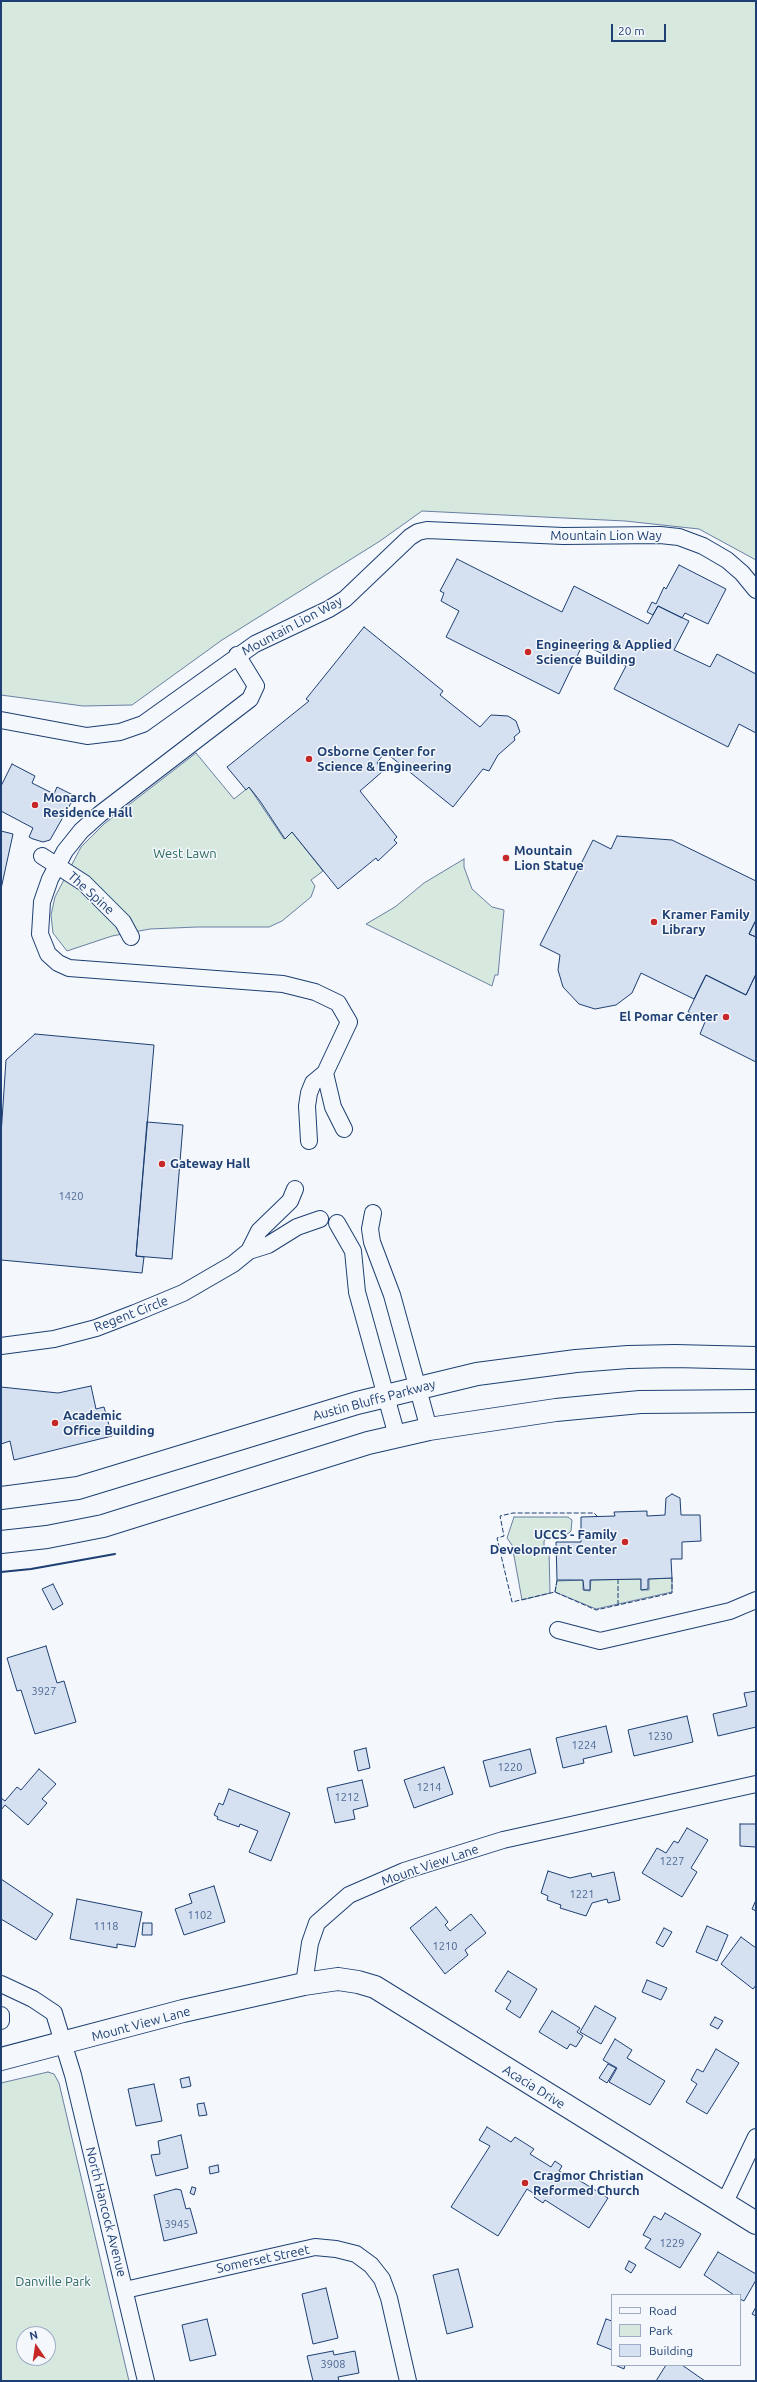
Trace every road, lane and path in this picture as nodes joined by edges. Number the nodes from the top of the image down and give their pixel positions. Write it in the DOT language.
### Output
graph roads {
  1 [pos="756,590"];
  2 [pos="237,656"];
  3 [pos="1,720"];
  4 [pos="42,856"];
  5 [pos="58,865"];
  6 [pos="131,938"];
  7 [pos="325,1072"];
  8 [pos="344,1128"];
  9 [pos="309,1141"];
  10 [pos="295,1189"];
  11 [pos="373,1213"];
  12 [pos="320,1219"];
  13 [pos="337,1223"];
  14 [pos="249,1251"];
  15 [pos="1,1346"];
  16 [pos="756,1358"];
  17 [pos="418,1387"];
  18 [pos="386,1394"];
  19 [pos="756,1401"];
  20 [pos="429,1429"];
  21 [pos="397,1436"];
  22 [pos="1,1498"];
  23 [pos="1,1542"];
  24 [pos="756,1600"];
  25 [pos="558,1630"];
  26 [pos="756,1784"];
  27 [pos="1,1984"];
  28 [pos="304,1984"];
  29 [pos="1,2015"];
  30 [pos="1,2021"];
  31 [pos="64,2044"];
  32 [pos="1,2059"];
  33 [pos="756,2137"];
  34 [pos="724,2204"];
  35 [pos="756,2223"];
  36 [pos="125,2290"];
  37 [pos="146,2381"];
  38 [pos="408,2381"];
  1 -- 2 [label="street, Mountain Lion Way"];
  2 -- 3 [label="street, Mountain Lion Way"];
  2 -- 5 [label="street"];
  4 -- 5 [label="street, The Spine"];
  5 -- 6 [label="street, The Spine"];
  5 -- 7 [label="street"];
  7 -- 8 [label="street"];
  7 -- 9 [label="street"];
  10 -- 14 [label="street, Regent Circle"];
  11 -- 17 [label="street"];
  12 -- 14 [label="street, Regent Circle"];
  13 -- 18 [label="street"];
  14 -- 15 [label="street, Regent Circle"];
  16 -- 17 [label="main road, Austin Bluffs Parkway"];
  17 -- 18 [label="main road, Austin Bluffs Parkway"];
  17 -- 20 [label="street"];
  18 -- 21 [label="street"];
  18 -- 22 [label="main road, Austin Bluffs Parkway"];
  19 -- 20 [label="main road"];
  20 -- 21 [label="main road"];
  21 -- 23 [label="main road"];
  24 -- 25 [label="street"];
  26 -- 28 [label="street, Mount View Lane"];
  27 -- 31 [label="street"];
  28 -- 31 [label="main road, Mount View Lane"];
  28 -- 34 [label="main road, Acacia Drive"];
  29 -- 30 [label="street"];
  31 -- 32 [label="main road, Mount View Lane"];
  31 -- 36 [label="street, North Hancock Avenue"];
  33 -- 34 [label="street"];
  34 -- 35 [label="main road, Acacia Drive"];
  36 -- 37 [label="street, North Hancock Avenue"];
  36 -- 38 [label="street, Somerset Street"];
}
